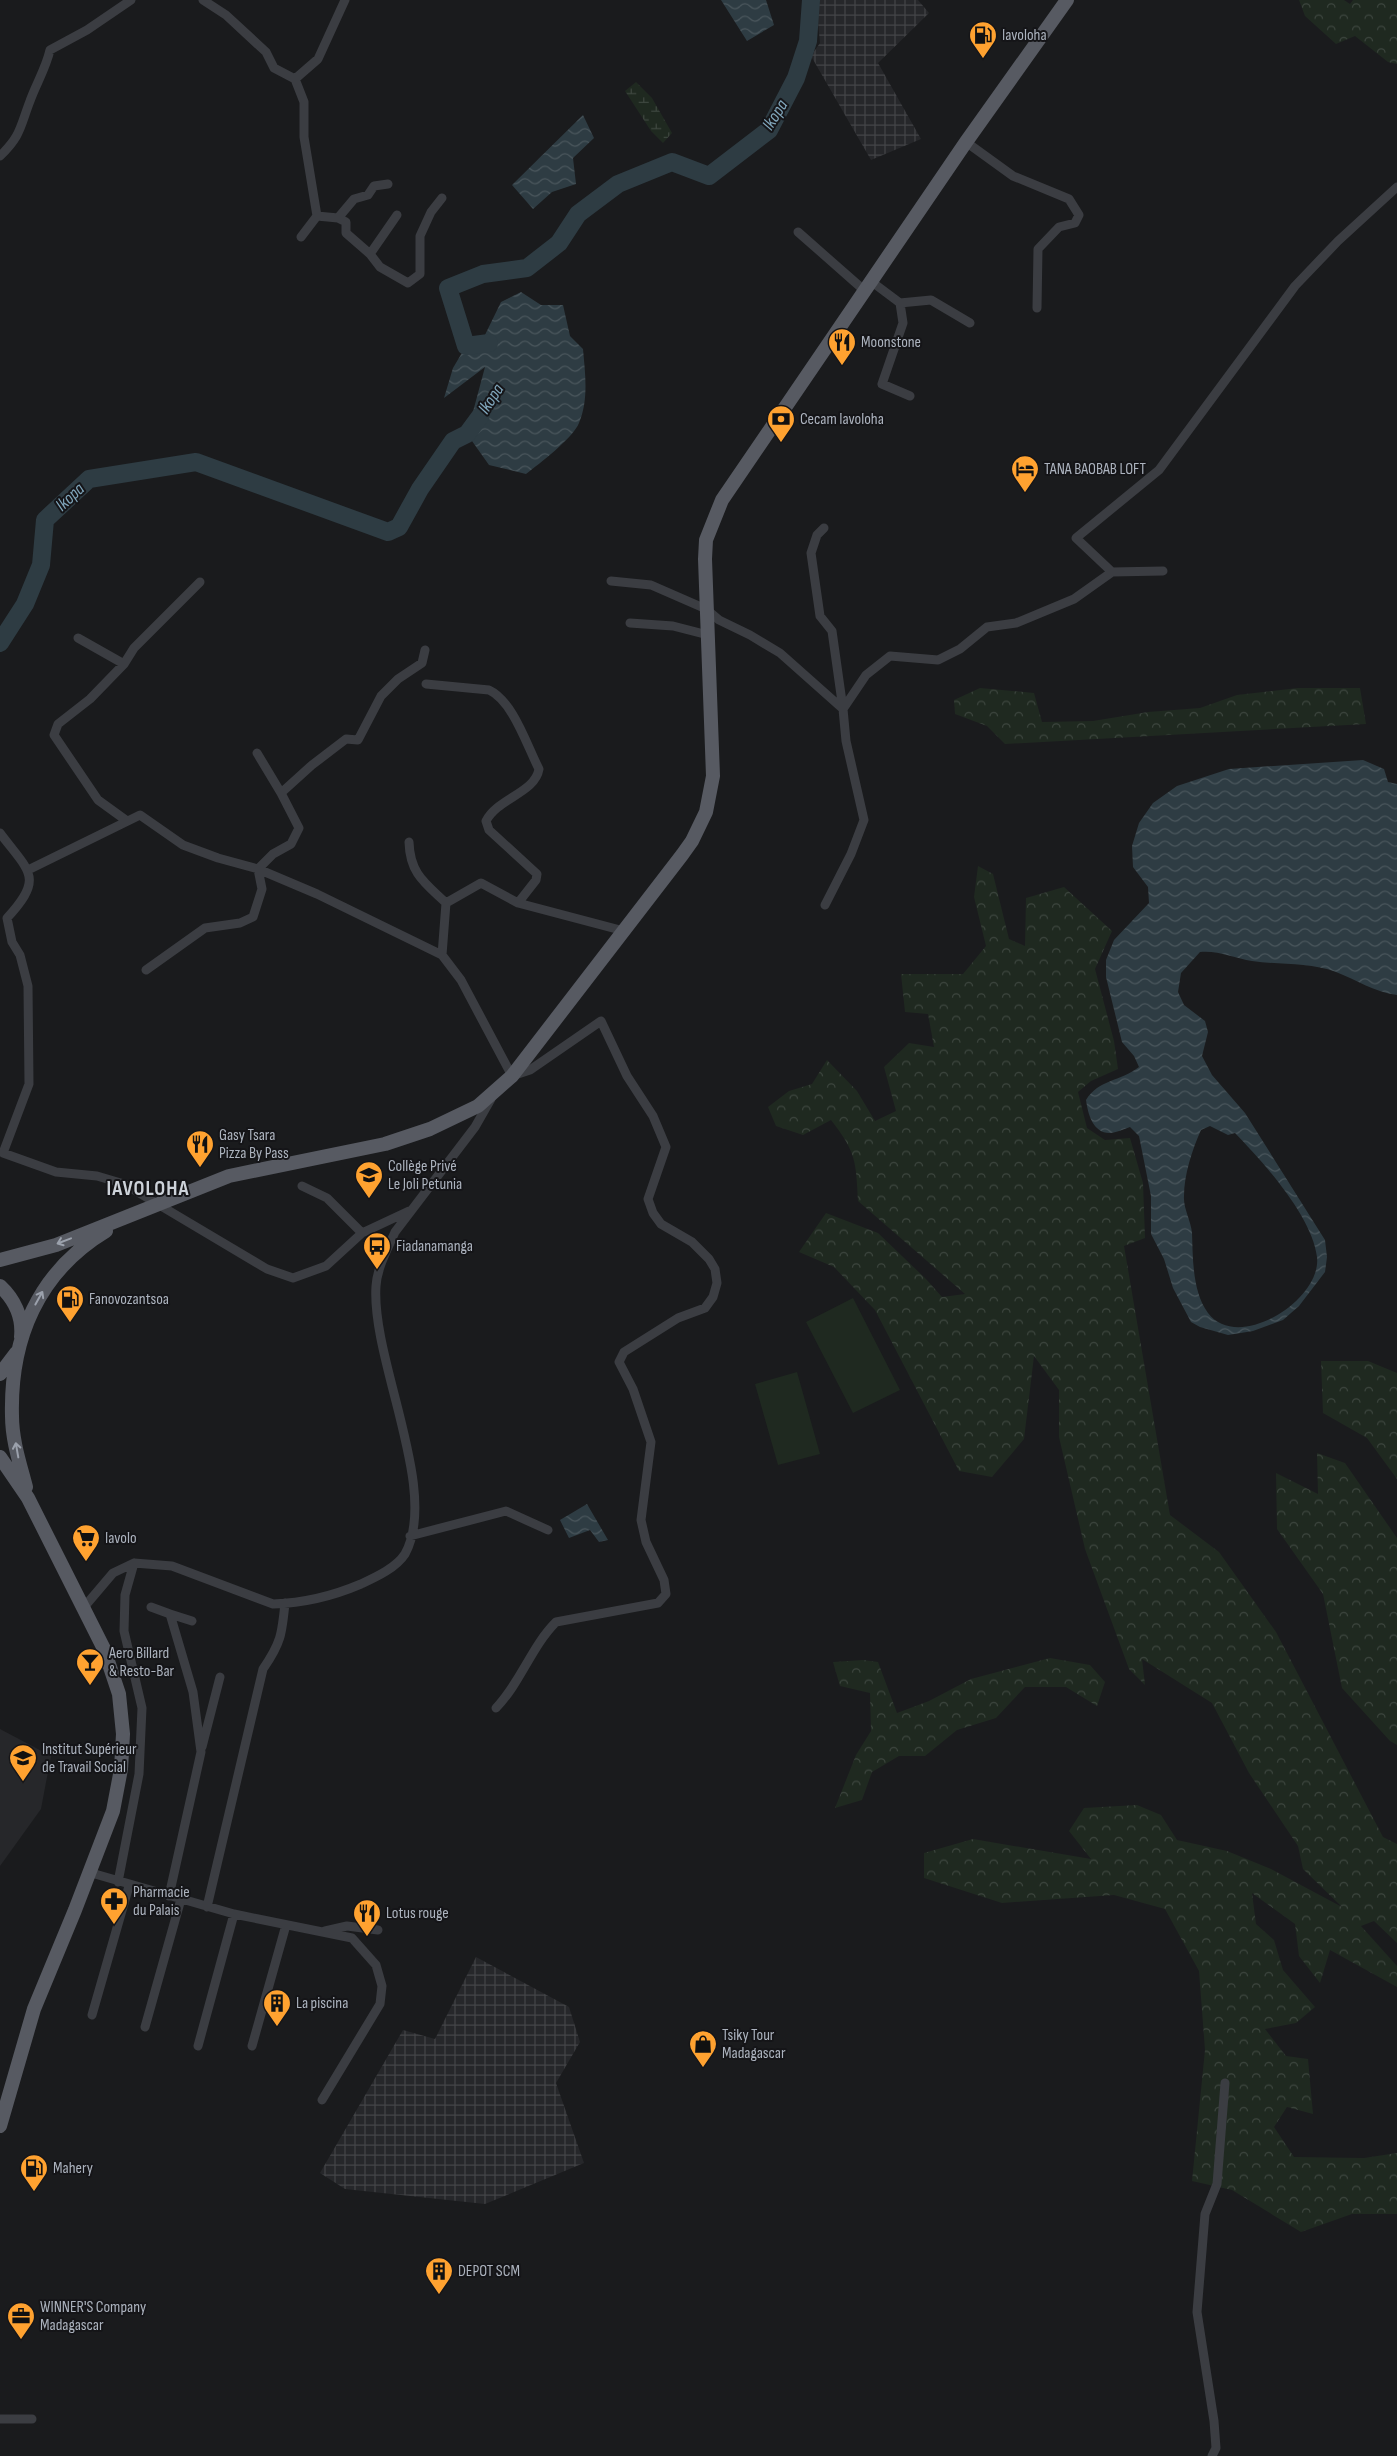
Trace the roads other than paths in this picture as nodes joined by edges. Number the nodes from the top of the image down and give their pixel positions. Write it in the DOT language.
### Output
graph roads {
  1 [pos="131,0"];
  2 [pos="203,0"];
  3 [pos="345,0"];
  4 [pos="1067,0"];
  5 [pos="295,79"];
  6 [pos="966,142"];
  7 [pos="0,156"];
  8 [pos="388,184"];
  9 [pos="1397,188"];
  10 [pos="442,198"];
  11 [pos="317,216"];
  12 [pos="397,216"];
  13 [pos="338,218"];
  14 [pos="798,232"];
  15 [pos="301,237"];
  16 [pos="370,254"];
  17 [pos="868,287"];
  18 [pos="900,303"];
  19 [pos="1036,308"];
  20 [pos="970,323"];
  21 [pos="910,396"];
  22 [pos="824,528"];
  23 [pos="1163,571"];
  24 [pos="1112,572"];
  25 [pos="611,581"];
  26 [pos="200,582"];
  27 [pos="706,609"];
  28 [pos="630,623"];
  29 [pos="708,636"];
  30 [pos="78,638"];
  31 [pos="425,650"];
  32 [pos="124,664"];
  33 [pos="426,684"];
  34 [pos="843,709"];
  35 [pos="257,753"];
  36 [pos="281,793"];
  37 [pos="127,821"];
  38 [pos="0,833"];
  39 [pos="409,842"];
  40 [pos="258,869"];
  41 [pos="28,870"];
  42 [pos="446,903"];
  43 [pos="518,903"];
  44 [pos="825,905"];
  45 [pos="4,917"];
  46 [pos="624,931"];
  47 [pos="442,955"];
  48 [pos="146,970"];
  49 [pos="512,1076"];
  50 [pos="493,1094"];
  51 [pos="1,1154"];
  52 [pos="302,1186"];
  53 [pos="156,1204"];
  54 [pos="412,1210"];
  55 [pos="142,1211"];
  56 [pos="362,1233"];
  57 [pos="0,1260"];
  58 [pos="0,1286"];
  59 [pos="18,1346"];
  60 [pos="0,1374"];
  61 [pos="0,1456"];
  62 [pos="28,1498"];
  63 [pos="548,1530"];
  64 [pos="410,1536"];
  65 [pos="134,1563"];
  66 [pos="285,1603"];
  67 [pos="84,1606"];
  68 [pos="152,1607"];
  69 [pos="170,1614"];
  70 [pos="192,1621"];
  71 [pos="220,1677"];
  72 [pos="496,1708"];
  73 [pos="201,1752"];
  74 [pos="88,1872"];
  75 [pos="118,1882"];
  76 [pos="129,1886"];
  77 [pos="169,1896"];
  78 [pos="181,1899"];
  79 [pos="207,1907"];
  80 [pos="234,1914"];
  81 [pos="286,1925"];
  82 [pos="378,1930"];
  83 [pos="320,1932"];
  84 [pos="92,2015"];
  85 [pos="145,2027"];
  86 [pos="198,2046"];
  87 [pos="252,2046"];
  88 [pos="1225,2083"];
  89 [pos="322,2100"];
  90 [pos="0,2126"];
  91 [pos="0,2419"];
  92 [pos="32,2419"];
  93 [pos="1212,2456"];
  1 -- 7 [label="street"];
  2 -- 5 [label="street"];
  3 -- 5 [label="street"];
  4 -- 6 [label="main road"];
  5 -- 11 [label="street"];
  6 -- 17 [label="main road"];
  6 -- 19 [label="street"];
  8 -- 13 [label="street"];
  9 -- 24 [label="street"];
  10 -- 16 [label="street"];
  11 -- 13 [label="street"];
  11 -- 15 [label="street"];
  12 -- 16 [label="street"];
  13 -- 16 [label="street"];
  14 -- 17 [label="street"];
  17 -- 18 [label="street"];
  17 -- 27 [label="main road"];
  18 -- 20 [label="street"];
  18 -- 21 [label="street"];
  22 -- 34 [label="street"];
  23 -- 24 [label="street"];
  24 -- 34 [label="street"];
  25 -- 27 [label="street"];
  26 -- 32 [label="street"];
  27 -- 29 [label="main road"];
  27 -- 34 [label="street"];
  28 -- 29 [label="street"];
  29 -- 46 [label="main road"];
  30 -- 32 [label="street"];
  31 -- 36 [label="street"];
  32 -- 37 [label="street"];
  33 -- 43 [label="street"];
  34 -- 44 [label="street"];
  35 -- 36 [label="street"];
  36 -- 40 [label="street"];
  37 -- 40 [label="street"];
  37 -- 41 [label="street"];
  38 -- 41 [label="street"];
  39 -- 42 [label="street"];
  40 -- 47 [label="street"];
  40 -- 48 [label="street"];
  41 -- 45 [label="street"];
  42 -- 43 [label="street"];
  42 -- 47 [label="street"];
  43 -- 46 [label="street"];
  45 -- 51 [label="street"];
  46 -- 49 [label="main road"];
  47 -- 49 [label="street"];
  49 -- 50 [label="main road"];
  49 -- 72 [label="street"];
  50 -- 53 [label="main road"];
  50 -- 54 [label="street"];
  51 -- 53 [label="street"];
  52 -- 56 [label="street"];
  53 -- 55 [label="main road"];
  53 -- 56 [label="street"];
  54 -- 56 [label="street"];
  54 -- 64 [label="street"];
  55 -- 57 [label="main road, one-way"];
  59 -- 55 [label="main road, one-way"];
  58 -- 59 [label="main road"];
  59 -- 60 [label="main road"];
  62 -- 59 [label="main road, one-way"];
  61 -- 62 [label="main road"];
  62 -- 67 [label="main road"];
  63 -- 64 [label="street"];
  64 -- 66 [label="street"];
  65 -- 66 [label="street"];
  65 -- 67 [label="street"];
  65 -- 75 [label="street"];
  66 -- 79 [label="street"];
  67 -- 74 [label="main road"];
  68 -- 69 [label="street"];
  69 -- 70 [label="street"];
  69 -- 73 [label="street"];
  71 -- 73 [label="street"];
  73 -- 77 [label="street"];
  74 -- 75 [label="street"];
  74 -- 90 [label="main road"];
  75 -- 76 [label="street"];
  76 -- 77 [label="street"];
  76 -- 84 [label="street"];
  77 -- 78 [label="street"];
  78 -- 79 [label="street"];
  78 -- 85 [label="street"];
  79 -- 80 [label="street"];
  80 -- 81 [label="street"];
  80 -- 86 [label="street"];
  81 -- 83 [label="street"];
  81 -- 87 [label="street"];
  82 -- 83 [label="street"];
  83 -- 89 [label="street"];
  88 -- 93 [label="street"];
  91 -- 92 [label="street"];
}
